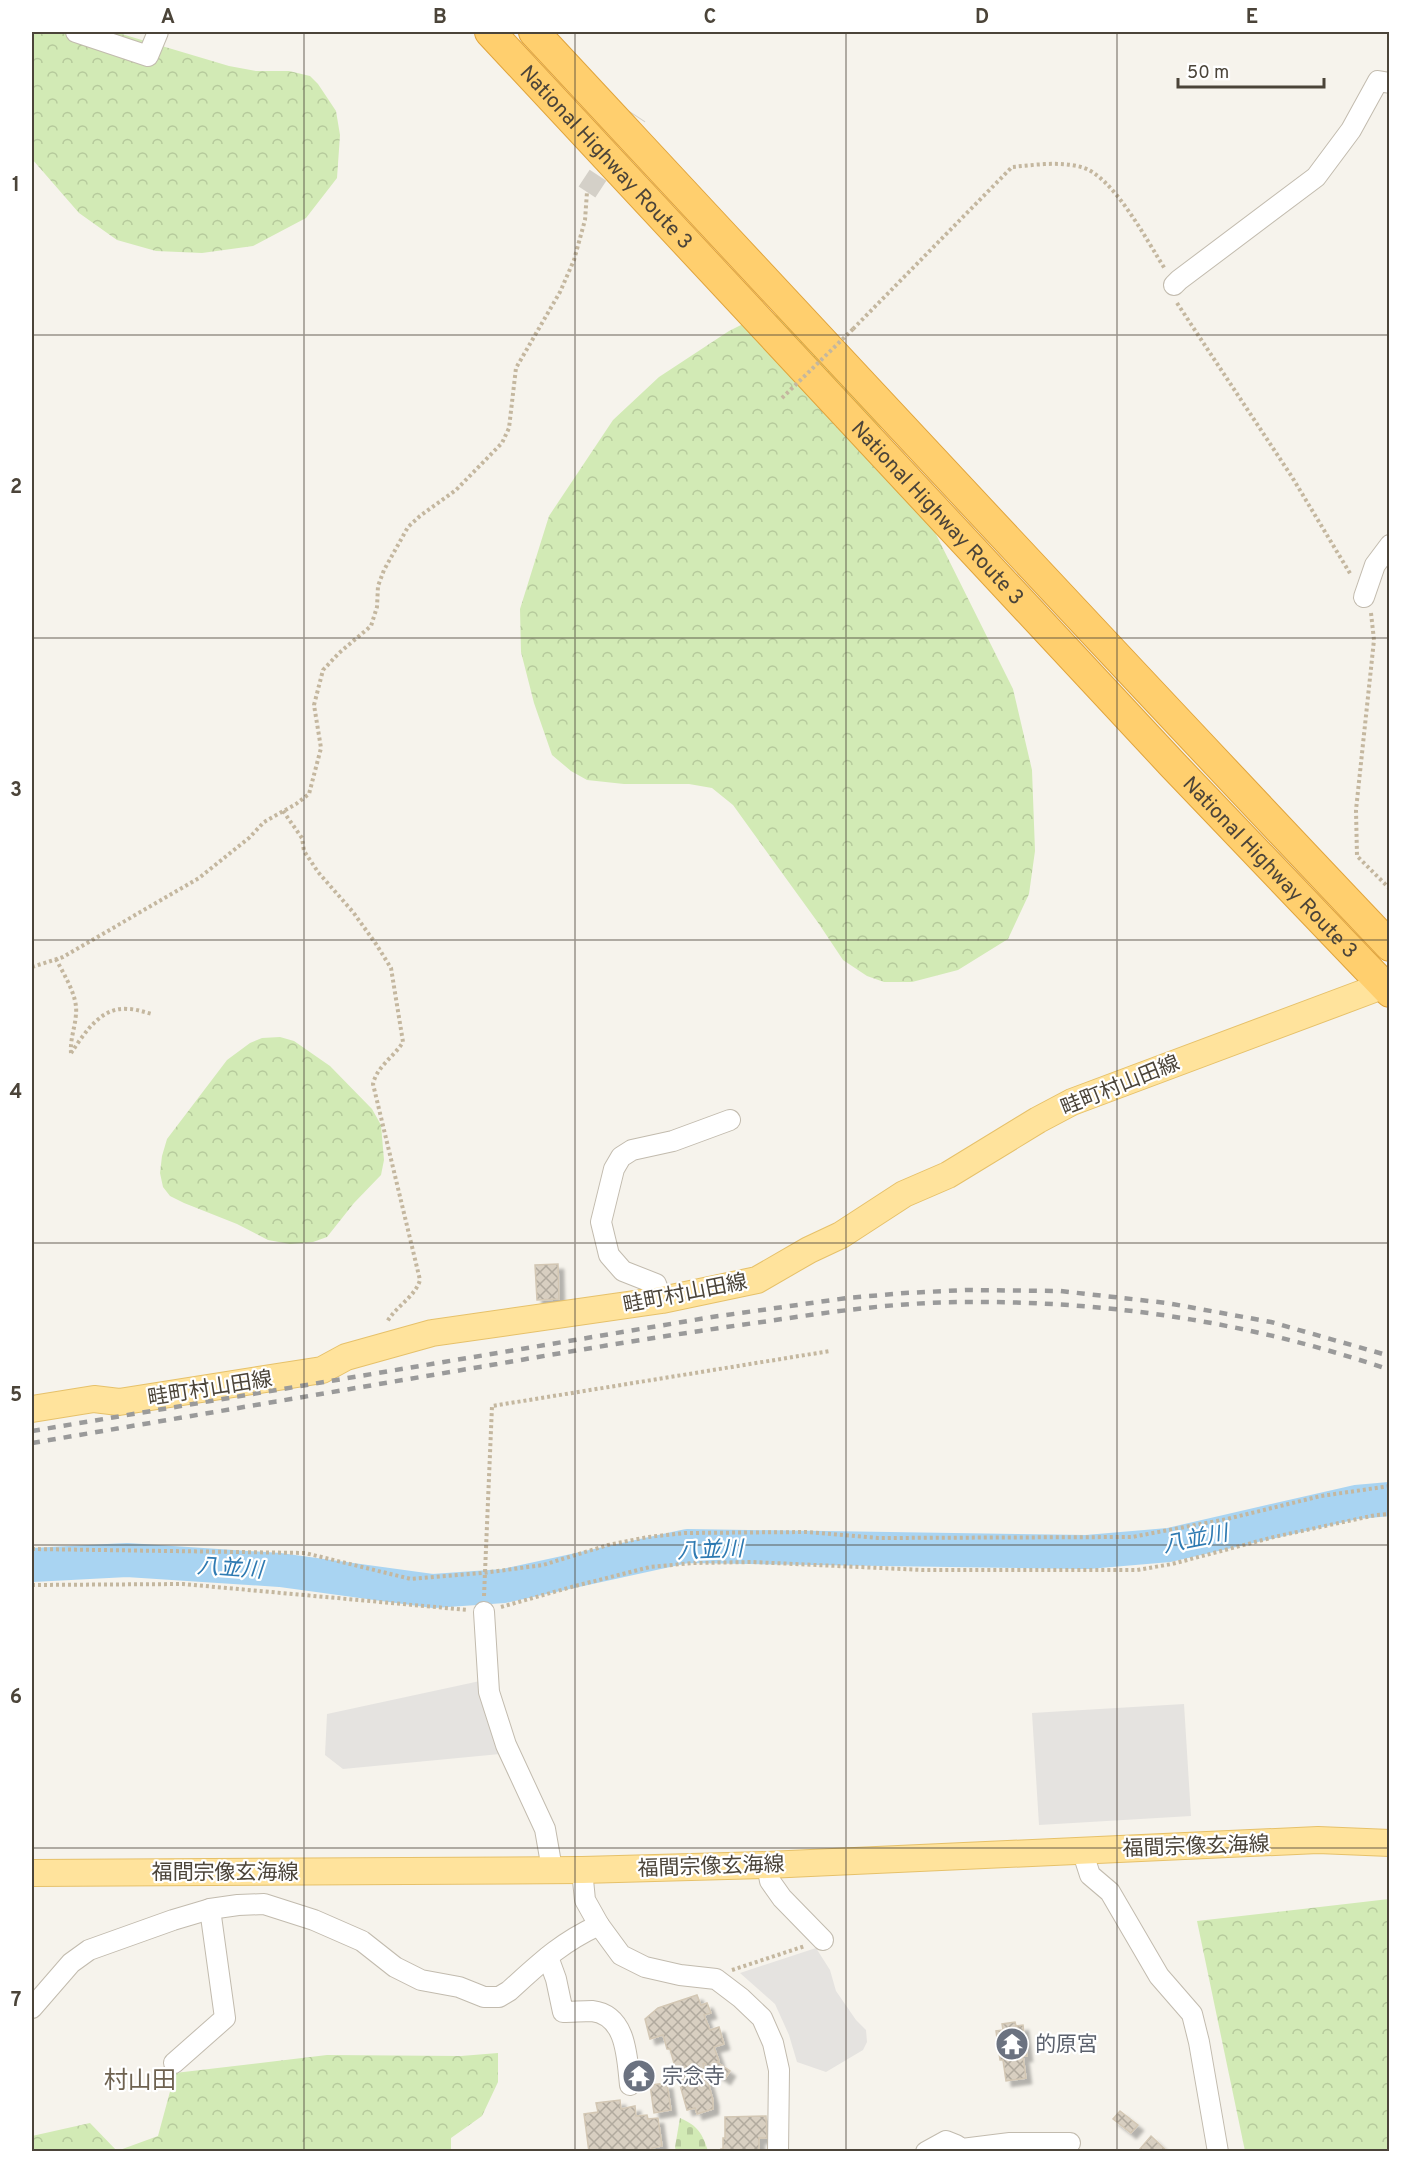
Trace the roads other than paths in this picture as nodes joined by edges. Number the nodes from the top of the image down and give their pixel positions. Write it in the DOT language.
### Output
graph roads {
  1 [pos="76,32"];
  2 [pos="158,32"];
  3 [pos="490,32"];
  4 [pos="534,32"];
  5 [pos="1389,83"];
  6 [pos="1174,285"];
  7 [pos="1389,546"];
  8 [pos="1364,597"];
  9 [pos="1389,945"];
  10 [pos="1387,986"];
  11 [pos="730,1120"];
  12 [pos="663,1300"];
  13 [pos="32,1409"];
  14 [pos="484,1612"];
  15 [pos="1389,1843"];
  16 [pos="1082,1850"];
  17 [pos="767,1865"];
  18 [pos="552,1869"];
  19 [pos="582,1870"];
  20 [pos="235,1872"];
  21 [pos="32,1873"];
  22 [pos="238,1905"];
  23 [pos="210,1909"];
  24 [pos="599,1925"];
  25 [pos="823,1940"];
  26 [pos="548,1956"];
  27 [pos="32,2008"];
  28 [pos="174,2063"];
  29 [pos="630,2085"];
  30 [pos="1071,2143"];
  31 [pos="778,2151"];
  32 [pos="926,2151"];
  33 [pos="1218,2151"];
  1 -- 2 [label="street"];
  3 -- 10 [label="highway, National Highway Route 3"];
  4 -- 9 [label="highway, National Highway Route 3"];
  5 -- 6 [label="street"];
  7 -- 8 [label="street"];
  10 -- 12 [label="main road, 畦町村山田線"];
  11 -- 12 [label="street"];
  12 -- 13 [label="main road, 畦町村山田線"];
  14 -- 18 [label="street"];
  15 -- 16 [label="main road, 福間宗像玄海線"];
  16 -- 17 [label="main road, 福間宗像玄海線"];
  16 -- 33 [label="street"];
  17 -- 19 [label="main road, 福間宗像玄海線"];
  17 -- 25 [label="street"];
  18 -- 19 [label="main road, 福間宗像玄海線"];
  18 -- 20 [label="main road, 福間宗像玄海線"];
  19 -- 24 [label="street"];
  20 -- 21 [label="main road, 福間宗像玄海線"];
  20 -- 22 [label="street"];
  22 -- 23 [label="street"];
  22 -- 26 [label="street"];
  23 -- 27 [label="street"];
  23 -- 28 [label="street"];
  24 -- 26 [label="street"];
  24 -- 31 [label="street"];
  26 -- 29 [label="street"];
  30 -- 32 [label="street"];
}
